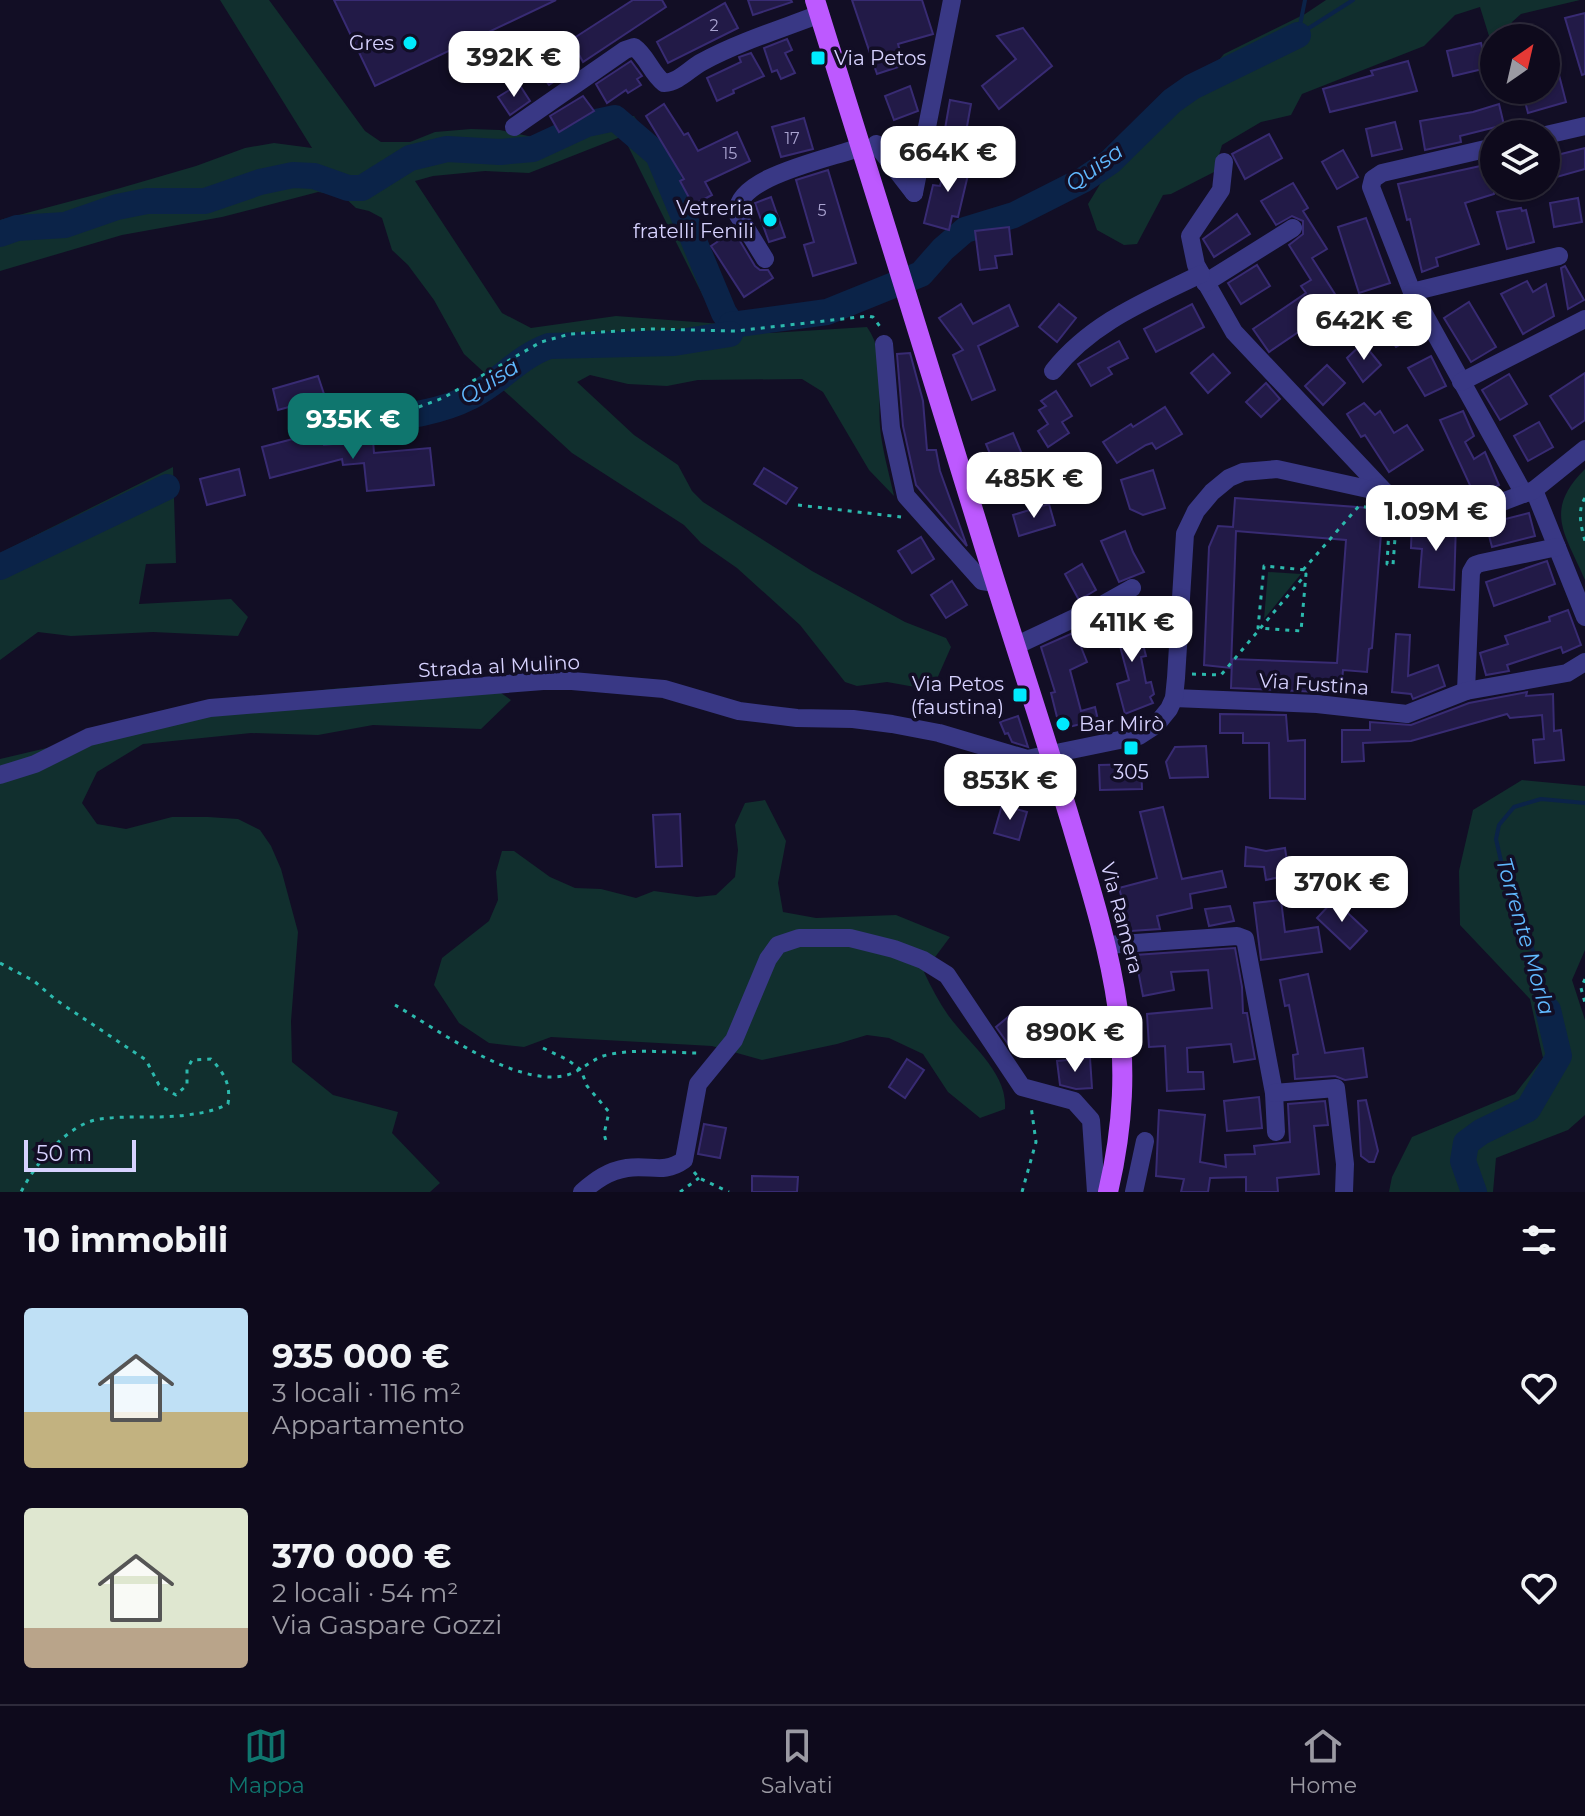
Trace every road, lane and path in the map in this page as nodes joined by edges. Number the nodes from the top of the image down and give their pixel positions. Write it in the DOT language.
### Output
graph roads {
  1 [pos="952,0"];
  2 [pos="818,7"];
  3 [pos="1585,126"];
  4 [pos="514,127"];
  5 [pos="1560,132"];
  6 [pos="868,146"];
  7 [pos="1480,150"];
  8 [pos="1224,162"];
  9 [pos="1293,228"];
  10 [pos="1559,256"];
  11 [pos="765,259"];
  12 [pos="1203,279"];
  13 [pos="1412,292"];
  14 [pos="1585,319"];
  15 [pos="884,344"];
  16 [pos="1053,371"];
  17 [pos="1461,382"];
  18 [pos="339,413"];
  19 [pos="1585,449"];
  20 [pos="1529,492"];
  21 [pos="1585,498"];
  22 [pos="1391,499"];
  23 [pos="798,505"];
  24 [pos="1374,508"];
  25 [pos="920,513"];
  26 [pos="1585,541"];
  27 [pos="1557,547"];
  28 [pos="1305,572"];
  29 [pos="995,583"];
  30 [pos="1132,588"];
  31 [pos="1585,617"];
  32 [pos="1258,628"];
  33 [pos="1015,646"];
  34 [pos="1585,662"];
  35 [pos="1176,673"];
  36 [pos="1466,691"];
  37 [pos="1174,698"];
  38 [pos="1013,755"];
  39 [pos="1051,755"];
  40 [pos="0,775"];
  41 [pos="1009,781"];
  42 [pos="1107,945"];
  43 [pos="0,963"];
  44 [pos="1585,979"];
  45 [pos="1585,1003"];
  46 [pos="395,1005"];
  47 [pos="543,1048"];
  48 [pos="719,1058"];
  49 [pos="581,1070"];
  50 [pos="1039,1093"];
  51 [pos="1274,1093"];
  52 [pos="1276,1132"];
  53 [pos="1145,1141"];
  54 [pos="607,1144"];
  55 [pos="684,1160"];
  56 [pos="699,1178"];
  57 [pos="21,1192"];
  58 [pos="582,1192"];
  59 [pos="680,1192"];
  60 [pos="729,1192"];
  61 [pos="1022,1192"];
  62 [pos="1096,1192"];
  63 [pos="1108,1192"];
  64 [pos="1134,1192"];
  65 [pos="1344,1192"];
  1 -- 6 [label="street"];
  2 -- 4 [label="street"];
  2 -- 6 [label="main road"];
  3 -- 5 [label="street"];
  6 -- 11 [label="street"];
  6 -- 29 [label="main road"];
  7 -- 13 [label="street"];
  8 -- 12 [label="street"];
  9 -- 12 [label="street"];
  10 -- 13 [label="street"];
  12 -- 16 [label="street"];
  12 -- 22 [label="street"];
  13 -- 17 [label="street"];
  14 -- 17 [label="street"];
  15 -- 18 [label="path"];
  15 -- 25 [label="street"];
  17 -- 20 [label="street"];
  19 -- 20 [label="street"];
  20 -- 22 [label="street"];
  20 -- 27 [label="street"];
  21 -- 26 [label="path"];
  22 -- 22 [label="path"];
  22 -- 35 [label="street"];
  23 -- 25 [label="path"];
  24 -- 28 [label="path"];
  25 -- 29 [label="street"];
  27 -- 31 [label="street"];
  27 -- 36 [label="street"];
  28 -- 32 [label="path"];
  28 -- 32 [label="path"];
  28 -- 32 [label="path"];
  29 -- 33 [label="main road"];
  30 -- 33 [label="street"];
  32 -- 35 [label="path"];
  33 -- 39 [label="main road"];
  34 -- 36 [label="street, Via Fustina"];
  35 -- 37 [label="street"];
  36 -- 37 [label="street, Via Fustina"];
  37 -- 39 [label="street"];
  38 -- 39 [label="street, Strada al Mulino"];
  38 -- 40 [label="street, Strada al Mulino"];
  38 -- 41 [label="lane"];
  39 -- 42 [label="main road, Via Ramera"];
  42 -- 51 [label="street"];
  42 -- 63 [label="main road, Via Ramera"];
  43 -- 57 [label="path"];
  44 -- 45 [label="path"];
  46 -- 49 [label="path"];
  47 -- 49 [label="path"];
  48 -- 49 [label="path"];
  48 -- 50 [label="street"];
  48 -- 55 [label="street"];
  49 -- 54 [label="path"];
  50 -- 61 [label="path"];
  50 -- 62 [label="street"];
  51 -- 52 [label="street"];
  51 -- 65 [label="street"];
  53 -- 64 [label="street"];
  55 -- 56 [label="path"];
  55 -- 58 [label="street"];
  56 -- 59 [label="path"];
  56 -- 60 [label="path"];
}
